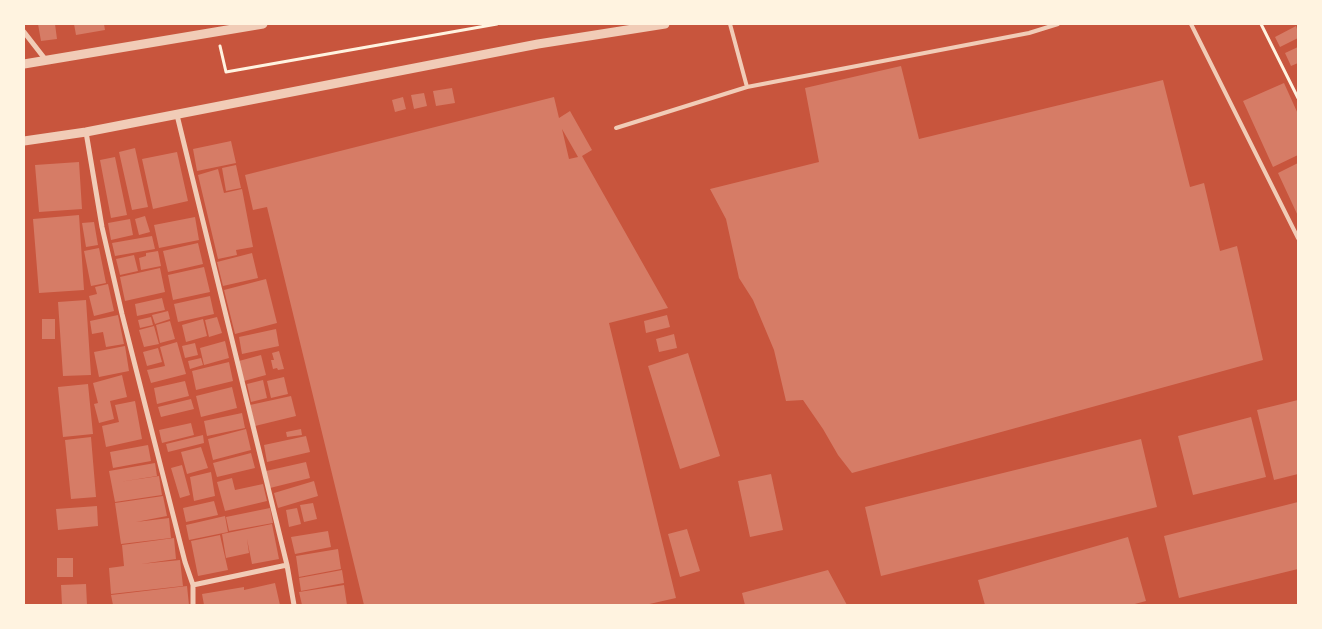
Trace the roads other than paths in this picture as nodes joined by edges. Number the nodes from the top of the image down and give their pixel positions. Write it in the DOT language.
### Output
graph roads {
  1 [pos="263,24"];
  2 [pos="664,24"];
  3 [pos="730,24"];
  4 [pos="1058,24"];
  5 [pos="1190,24"];
  6 [pos="24,32"];
  7 [pos="45,60"];
  8 [pos="24,64"];
  9 [pos="747,87"];
  10 [pos="177,114"];
  11 [pos="616,128"];
  12 [pos="86,132"];
  13 [pos="24,141"];
  14 [pos="1298,238"];
  15 [pos="286,565"];
  16 [pos="193,586"];
  17 [pos="193,605"];
  18 [pos="294,605"];
  1 -- 7 [label="street"];
  2 -- 10 [label="street"];
  3 -- 9 [label="lane"];
  4 -- 9 [label="lane"];
  5 -- 14 [label="lane"];
  6 -- 7 [label="street"];
  7 -- 8 [label="street"];
  9 -- 11 [label="lane"];
  10 -- 12 [label="street"];
  10 -- 15 [label="street"];
  12 -- 13 [label="street"];
  12 -- 16 [label="street"];
  15 -- 16 [label="street"];
  15 -- 18 [label="street"];
  16 -- 17 [label="street"];
}
